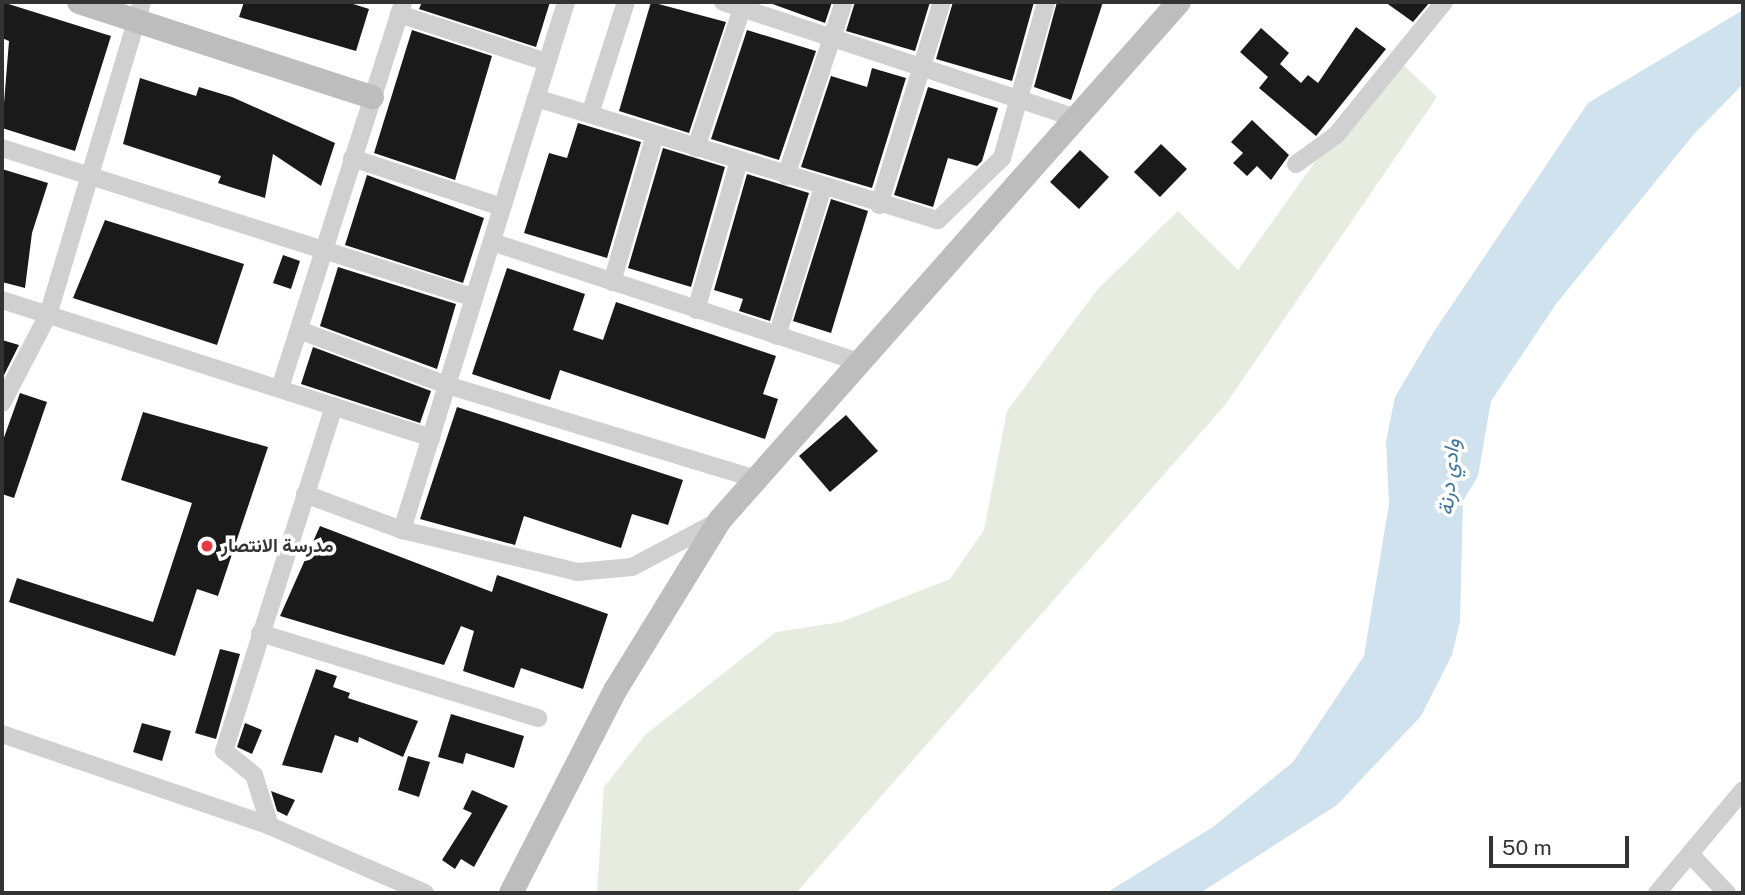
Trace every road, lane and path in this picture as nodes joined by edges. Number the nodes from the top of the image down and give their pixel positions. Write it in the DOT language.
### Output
graph roads {
  1 [pos="79,2"];
  2 [pos="566,2"];
  3 [pos="626,2"];
  4 [pos="723,2"];
  5 [pos="844,2"];
  6 [pos="942,2"];
  7 [pos="1046,2"];
  8 [pos="1179,2"];
  9 [pos="1444,2"];
  10 [pos="743,5"];
  11 [pos="401,8"];
  12 [pos="139,11"];
  13 [pos="833,38"];
  14 [pos="547,62"];
  15 [pos="922,67"];
  16 [pos="372,97"];
  17 [pos="536,98"];
  18 [pos="1015,98"];
  19 [pos="590,114"];
  20 [pos="1075,118"];
  21 [pos="655,135"];
  22 [pos="2,148"];
  23 [pos="696,148"];
  24 [pos="352,158"];
  25 [pos="739,161"];
  26 [pos="1296,164"];
  27 [pos="90,176"];
  28 [pos="786,176"];
  29 [pos="823,187"];
  30 [pos="879,205"];
  31 [pos="502,208"];
  32 [pos="492,242"];
  33 [pos="324,251"];
  34 [pos="612,282"];
  35 [pos="474,299"];
  36 [pos="2,300"];
  37 [pos="696,310"];
  38 [pos="48,315"];
  39 [pos="299,330"];
  40 [pos="777,336"];
  41 [pos="856,361"];
  42 [pos="447,385"];
  43 [pos="280,388"];
  44 [pos="2,403"];
  45 [pos="334,406"];
  46 [pos="431,438"];
  47 [pos="754,478"];
  48 [pos="305,494"];
  49 [pos="720,520"];
  50 [pos="402,530"];
  51 [pos="260,633"];
  52 [pos="538,718"];
  53 [pos="2,734"];
  54 [pos="1743,790"];
  55 [pos="270,826"];
  56 [pos="1690,854"];
  57 [pos="425,893"];
  58 [pos="511,893"];
  59 [pos="1657,893"];
  60 [pos="1727,893"];
  1 -- 12 [label="street"];
  2 -- 14 [label="street"];
  3 -- 19 [label="street"];
  4 -- 10 [label="street"];
  5 -- 13 [label="street"];
  6 -- 15 [label="street"];
  7 -- 18 [label="street"];
  8 -- 20 [label="street"];
  9 -- 26 [label="street"];
  10 -- 13 [label="street"];
  10 -- 23 [label="street"];
  11 -- 14 [label="street"];
  11 -- 16 [label="street"];
  12 -- 16 [label="street"];
  12 -- 27 [label="street"];
  13 -- 15 [label="street"];
  13 -- 28 [label="street"];
  14 -- 17 [label="street"];
  15 -- 18 [label="street"];
  15 -- 30 [label="street"];
  16 -- 24 [label="street"];
  17 -- 19 [label="street"];
  17 -- 31 [label="street"];
  18 -- 20 [label="street"];
  18 -- 30 [label="street"];
  19 -- 21 [label="street"];
  20 -- 41 [label="street"];
  21 -- 23 [label="street"];
  21 -- 34 [label="street"];
  22 -- 27 [label="street"];
  23 -- 25 [label="street"];
  24 -- 31 [label="street"];
  24 -- 33 [label="street"];
  25 -- 28 [label="street"];
  25 -- 37 [label="street"];
  27 -- 33 [label="street"];
  27 -- 38 [label="street"];
  28 -- 29 [label="street"];
  29 -- 30 [label="street"];
  29 -- 40 [label="street"];
  31 -- 32 [label="street"];
  32 -- 34 [label="street"];
  32 -- 35 [label="street"];
  33 -- 35 [label="street"];
  33 -- 39 [label="street"];
  34 -- 37 [label="street"];
  35 -- 42 [label="street"];
  36 -- 38 [label="street"];
  37 -- 40 [label="street"];
  38 -- 43 [label="street"];
  38 -- 44 [label="street"];
  39 -- 42 [label="street"];
  39 -- 43 [label="street"];
  40 -- 41 [label="street"];
  41 -- 47 [label="street"];
  42 -- 46 [label="street"];
  42 -- 47 [label="street"];
  43 -- 45 [label="street"];
  45 -- 46 [label="street"];
  45 -- 48 [label="street"];
  46 -- 50 [label="street"];
  47 -- 49 [label="street"];
  48 -- 50 [label="street"];
  48 -- 51 [label="street"];
  49 -- 50 [label="street"];
  49 -- 58 [label="street"];
  51 -- 52 [label="street"];
  51 -- 55 [label="street"];
  53 -- 55 [label="street"];
  54 -- 56 [label="street"];
  55 -- 57 [label="street"];
  56 -- 59 [label="street"];
  56 -- 60 [label="street"];
}
